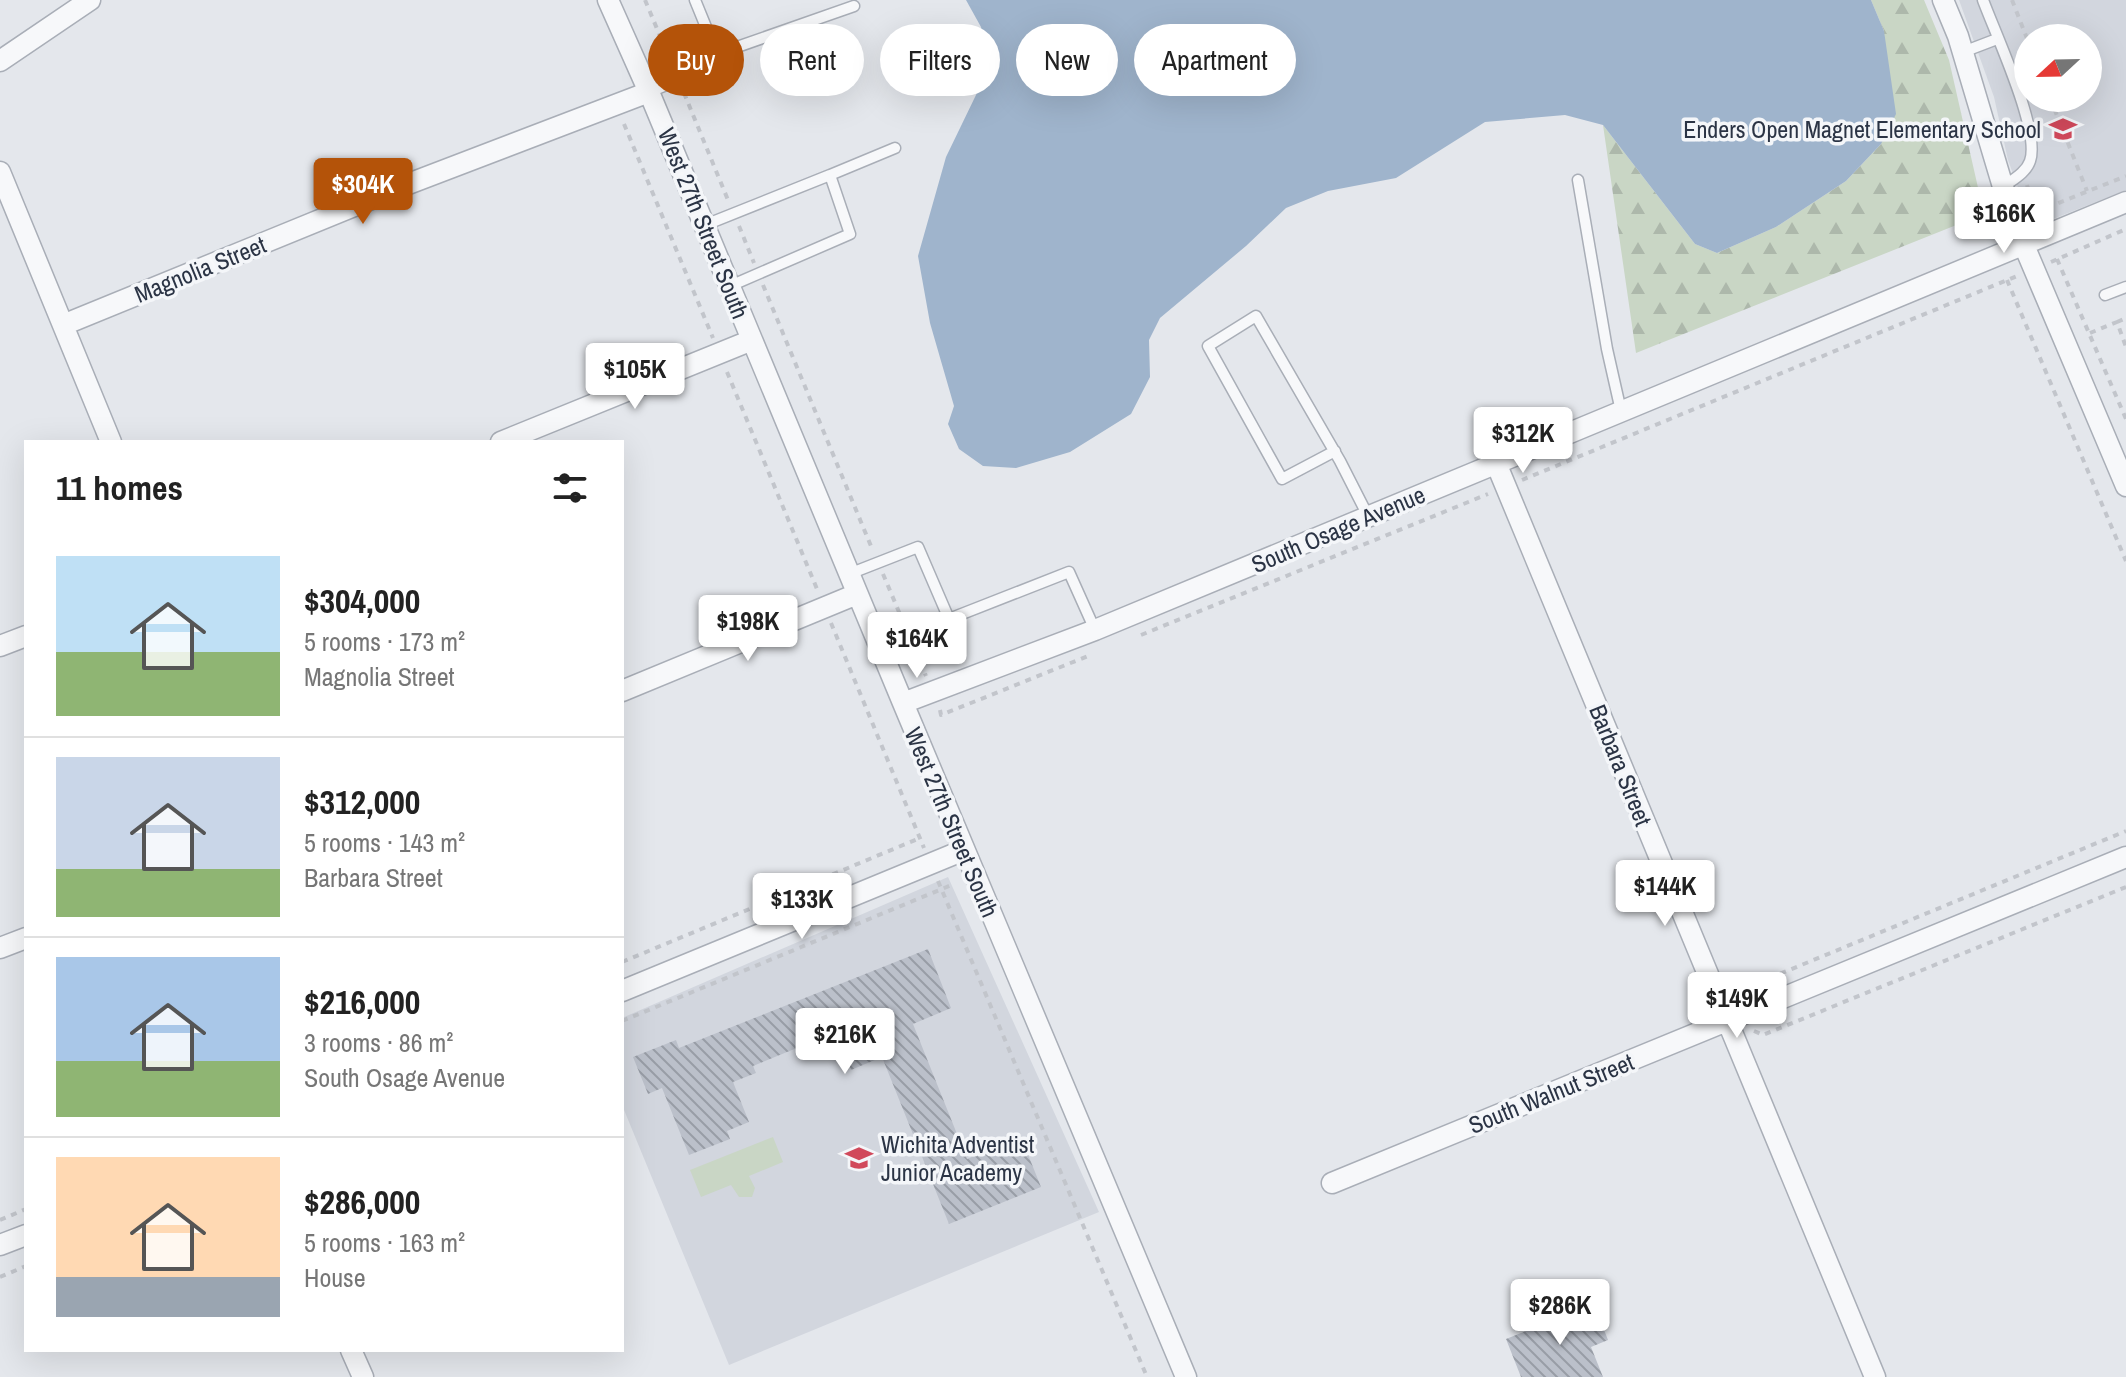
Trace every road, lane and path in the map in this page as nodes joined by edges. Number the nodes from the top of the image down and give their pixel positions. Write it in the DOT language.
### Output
graph roads {
  1 [pos="90,0"];
  2 [pos="608,0"];
  3 [pos="695,0"];
  4 [pos="1943,0"];
  5 [pos="1983,0"];
  6 [pos="2012,0"];
  7 [pos="854,6"];
  8 [pos="705,24"];
  9 [pos="2021,24"];
  10 [pos="1997,39"];
  11 [pos="744,45"];
  12 [pos="1963,52"];
  13 [pos="0,61"];
  14 [pos="648,90"];
  15 [pos="648,92"];
  16 [pos="651,96"];
  17 [pos="2056,112"];
  18 [pos="624,124"];
  19 [pos="895,148"];
  20 [pos="2023,170"];
  21 [pos="0,172"];
  22 [pos="830,175"];
  23 [pos="2126,176"];
  24 [pos="1578,180"];
  25 [pos="2003,187"];
  26 [pos="2087,191"];
  27 [pos="2124,209"];
  28 [pos="2035,212"];
  29 [pos="705,225"];
  30 [pos="2046,235"];
  31 [pos="2023,244"];
  32 [pos="2007,280"];
  33 [pos="730,286"];
  34 [pos="2126,287"];
  35 [pos="2105,295"];
  36 [pos="2126,318"];
  37 [pos="2117,322"];
  38 [pos="63,325"];
  39 [pos="2090,333"];
  40 [pos="752,340"];
  41 [pos="2126,347"];
  42 [pos="719,353"];
  43 [pos="1621,411"];
  44 [pos="2126,419"];
  45 [pos="110,440"];
  46 [pos="506,440"];
  47 [pos="1335,451"];
  48 [pos="1496,463"];
  49 [pos="2126,486"];
  50 [pos="1368,516"];
  51 [pos="2126,561"];
  52 [pos="849,574"];
  53 [pos="857,594"];
  54 [pos="825,608"];
  55 [pos="1095,630"];
  56 [pos="24,637"];
  57 [pos="0,646"];
  58 [pos="624,690"];
  59 [pos="903,703"];
  60 [pos="920,838"];
  61 [pos="964,850"];
  62 [pos="2126,857"];
  63 [pos="931,864"];
  64 [pos="954,884"];
  65 [pos="942,889"];
  66 [pos="24,939"];
  67 [pos="0,948"];
  68 [pos="624,961"];
  69 [pos="624,990"];
  70 [pos="624,1020"];
  71 [pos="1727,1021"];
  72 [pos="1332,1183"];
  73 [pos="24,1210"];
  74 [pos="0,1220"];
  75 [pos="24,1236"];
  76 [pos="0,1245"];
  77 [pos="24,1267"];
  78 [pos="0,1277"];
  79 [pos="352,1352"];
  80 [pos="363,1377"];
  81 [pos="1147,1377"];
  82 [pos="1186,1377"];
  83 [pos="1875,1377"];
  1 -- 13 [label="street"];
  2 -- 14 [label="street, West 27th Street South"];
  3 -- 8 [label="lane"];
  4 -- 12 [label="street"];
  5 -- 10 [label="lane"];
  6 -- 9 [label="path"];
  7 -- 11 [label="lane"];
  10 -- 12 [label="lane"];
  10 -- 20 [label="lane"];
  12 -- 25 [label="street"];
  15 -- 38 [label="street, Magnolia Street"];
  16 -- 29 [label="street, West 27th Street South"];
  17 -- 26 [label="path"];
  18 -- 42 [label="path"];
  19 -- 22 [label="lane"];
  20 -- 25 [label="lane"];
  20 -- 28 [label="path"];
  21 -- 38 [label="street"];
  22 -- 29 [label="lane"];
  22 -- 33 [label="lane"];
  23 -- 26 [label="path"];
  24 -- 43 [label="lane"];
  25 -- 31 [label="street"];
  26 -- 28 [label="path"];
  27 -- 30 [label="street, South Osage Avenue"];
  28 -- 30 [label="path"];
  29 -- 33 [label="street, West 27th Street South"];
  30 -- 31 [label="street, South Osage Avenue"];
  30 -- 39 [label="path"];
  31 -- 43 [label="street, South Osage Avenue"];
  31 -- 49 [label="street"];
  32 -- 51 [label="path"];
  33 -- 40 [label="street, West 27th Street South"];
  34 -- 35 [label="lane"];
  36 -- 37 [label="path"];
  37 -- 39 [label="path"];
  37 -- 41 [label="path"];
  38 -- 45 [label="street"];
  39 -- 44 [label="path"];
  40 -- 42 [label="street"];
  40 -- 52 [label="street, West 27th Street South"];
  42 -- 46 [label="street"];
  42 -- 54 [label="path"];
  43 -- 48 [label="street, South Osage Avenue"];
  47 -- 47 [label="lane"];
  47 -- 50 [label="lane"];
  48 -- 50 [label="street, South Osage Avenue"];
  48 -- 71 [label="street, Barbara Street"];
  50 -- 55 [label="street, South Osage Avenue"];
  52 -- 53 [label="street, West 27th Street South"];
  52 -- 55 [label="lane"];
  53 -- 54 [label="street"];
  53 -- 59 [label="street, West 27th Street South"];
  54 -- 58 [label="street"];
  54 -- 60 [label="path"];
  55 -- 59 [label="street, South Osage Avenue"];
  56 -- 57 [label="street"];
  59 -- 61 [label="street, West 27th Street South"];
  60 -- 63 [label="path"];
  60 -- 68 [label="path"];
  61 -- 63 [label="street"];
  61 -- 82 [label="street, West 27th Street South"];
  62 -- 71 [label="street, South Walnut Street"];
  63 -- 65 [label="path"];
  63 -- 69 [label="street"];
  64 -- 65 [label="path"];
  65 -- 70 [label="path"];
  65 -- 81 [label="path"];
  66 -- 67 [label="street"];
  71 -- 72 [label="street, South Walnut Street"];
  71 -- 83 [label="street, Barbara Street"];
  73 -- 74 [label="path"];
  75 -- 76 [label="street"];
  77 -- 78 [label="path"];
  79 -- 80 [label="street"];
}
